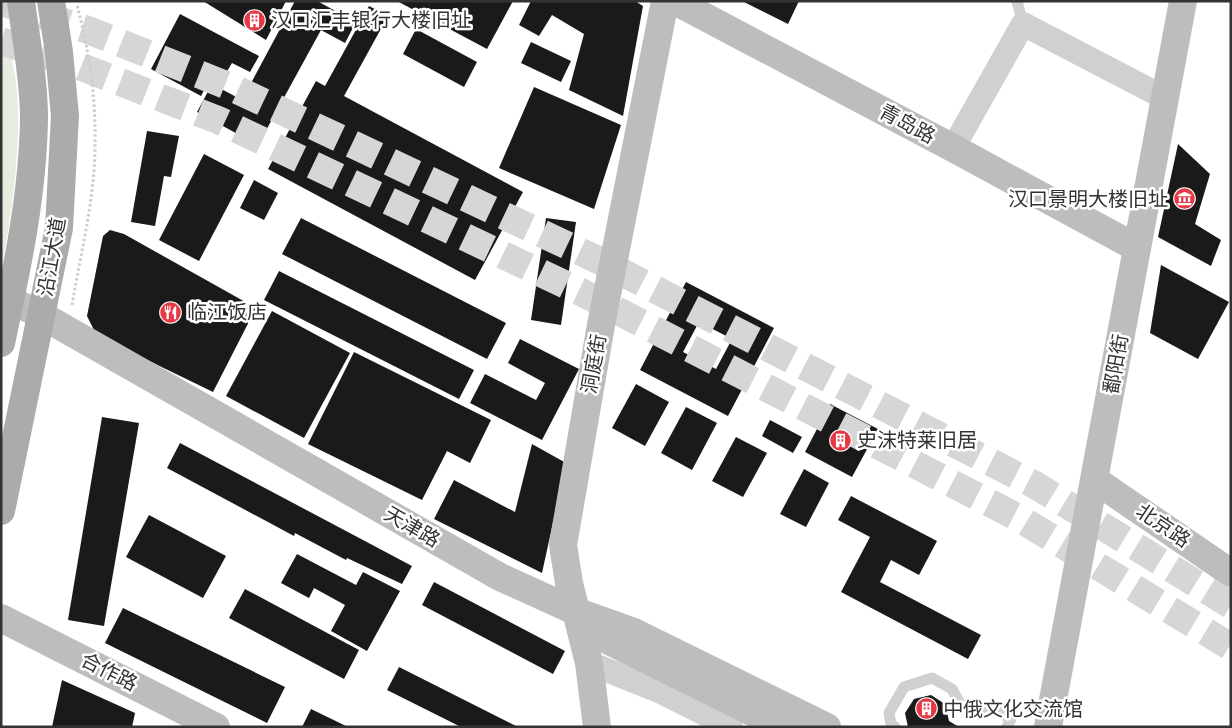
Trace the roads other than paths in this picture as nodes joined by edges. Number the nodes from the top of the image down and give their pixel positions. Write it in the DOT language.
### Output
graph roads {
  1 [pos="51,1"];
  2 [pos="665,1"];
  3 [pos="675,1"];
  4 [pos="1017,1"];
  5 [pos="1183,1"];
  6 [pos="14,4"];
  7 [pos="1023,24"];
  8 [pos="1165,98"];
  9 [pos="953,148"];
  10 [pos="1137,248"];
  11 [pos="10,300"];
  12 [pos="41,315"];
  13 [pos="1,343"];
  14 [pos="1095,480"];
  15 [pos="1,510"];
  16 [pos="1231,573"];
  17 [pos="575,611"];
  18 [pos="1,618"];
  19 [pos="589,663"];
  20 [pos="216,727"];
  21 [pos="598,727"];
  22 [pos="730,727"];
  23 [pos="782,727"];
  24 [pos="827,727"];
  25 [pos="895,727"];
  26 [pos="1007,727"];
  27 [pos="1048,727"];
  1 -- 12 [label="main road, 沿江大道"];
  2 -- 17 [label="street, 洞庭街"];
  3 -- 9 [label="street, 青岛路"];
  4 -- 7 [label="lane"];
  5 -- 8 [label="street, 鄱阳街"];
  6 -- 11 [label="main road, 沿江大道"];
  7 -- 8 [label="street"];
  7 -- 9 [label="street"];
  8 -- 10 [label="street, 鄱阳街"];
  9 -- 10 [label="street, 青岛路"];
  10 -- 14 [label="street, 鄱阳街"];
  11 -- 12 [label="street, 天津路"];
  11 -- 13 [label="main road, 沿江大道"];
  12 -- 15 [label="main road, 沿江大道"];
  12 -- 17 [label="street, 天津路"];
  14 -- 16 [label="street, 北京路"];
  14 -- 27 [label="street, 鄱阳街"];
  17 -- 19 [label="street, 洞庭街"];
  17 -- 23 [label="street"];
  17 -- 24 [label="street, 天津路"];
  18 -- 20 [label="street, 合作路"];
  19 -- 21 [label="street, 洞庭街"];
  19 -- 22 [label="street"];
  25 -- 26 [label="lane"];
}
